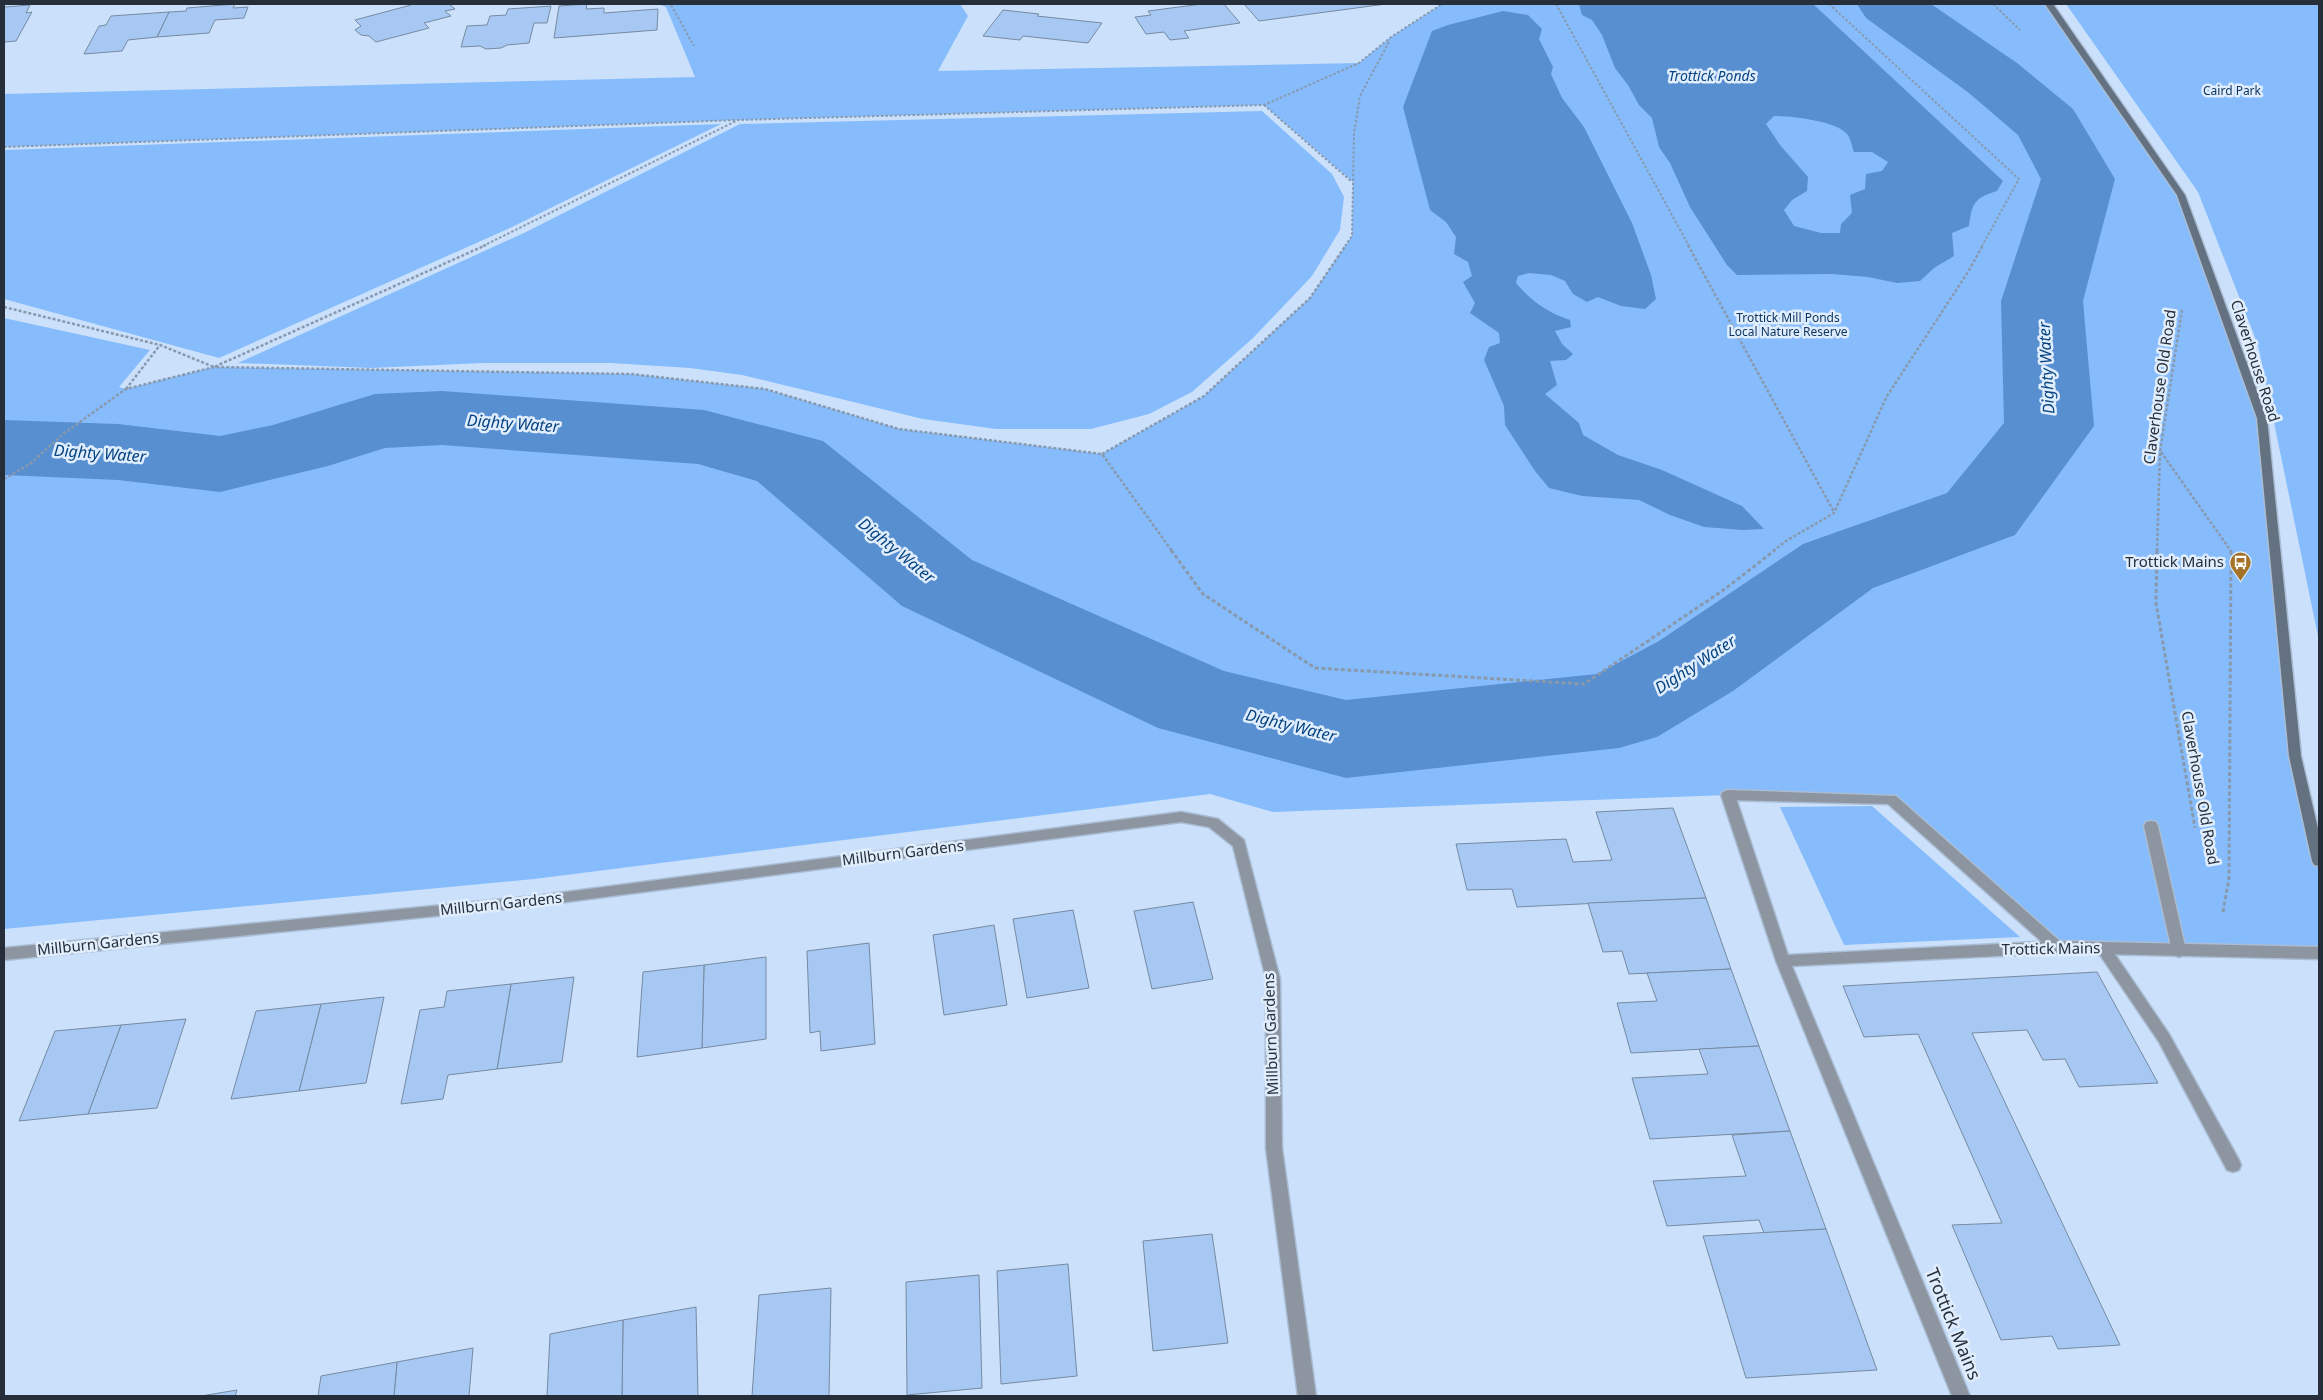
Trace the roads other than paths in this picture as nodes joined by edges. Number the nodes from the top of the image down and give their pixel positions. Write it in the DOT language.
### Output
graph roads {
  1 [pos="2049,4"];
  2 [pos="2151,826"];
  3 [pos="2319,861"];
  4 [pos="2057,947"];
  5 [pos="2103,948"];
  6 [pos="2179,951"];
  7 [pos="2319,953"];
  8 [pos="4,954"];
  9 [pos="1783,961"];
  10 [pos="2233,1165"];
  11 [pos="1307,1396"];
  12 [pos="1961,1396"];
  1 -- 3 [label="street, Claverhouse Road"];
  2 -- 6 [label="street"];
  4 -- 5 [label="street, Trottick Mains"];
  4 -- 9 [label="street, Trottick Mains"];
  4 -- 9 [label="street, Trottick Mains"];
  5 -- 6 [label="street, Trottick Mains"];
  5 -- 10 [label="street"];
  6 -- 7 [label="street, Trottick Mains"];
  8 -- 11 [label="street, Millburn Gardens"];
  9 -- 12 [label="street, Trottick Mains"];
}
